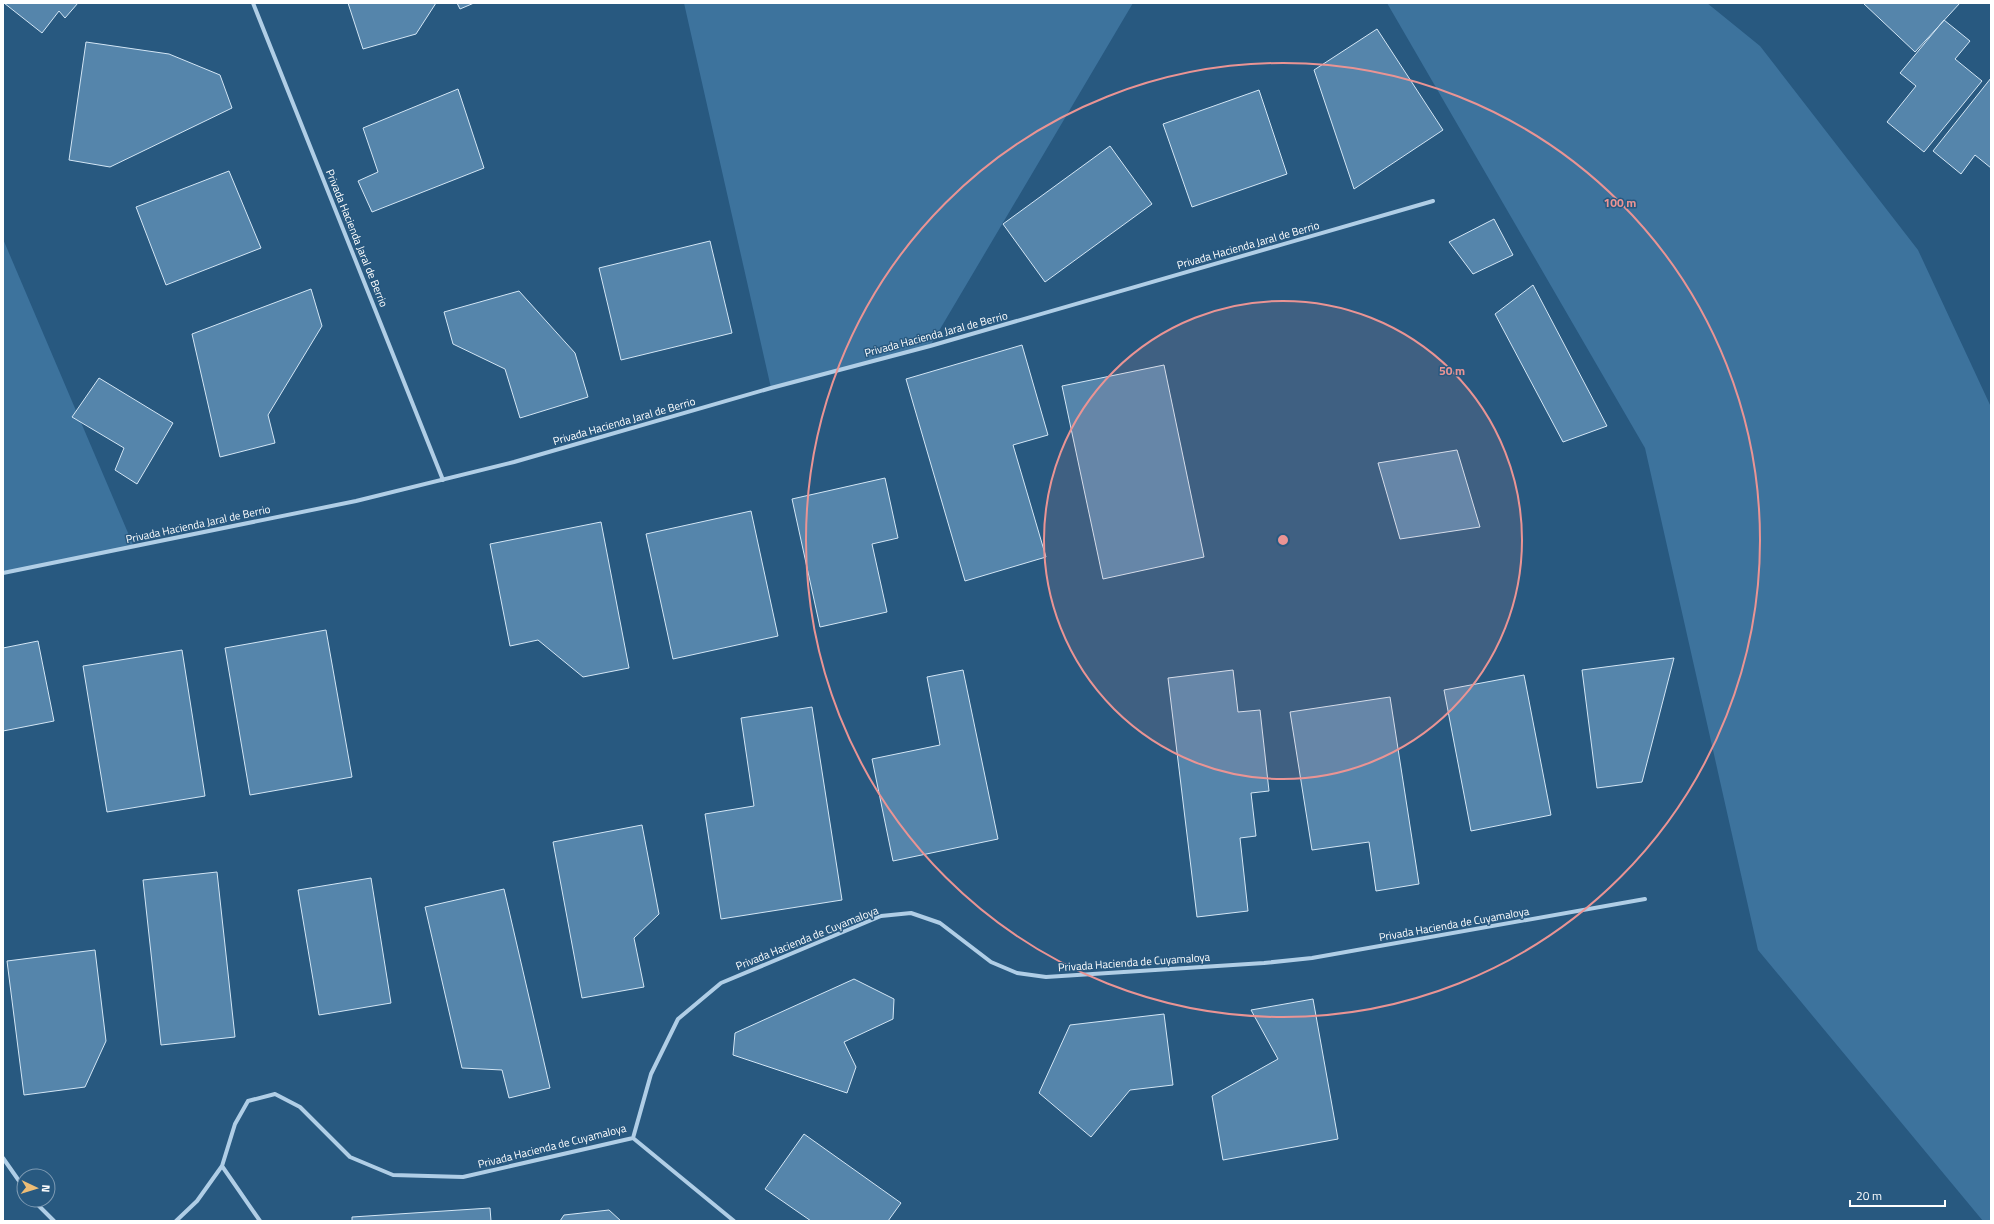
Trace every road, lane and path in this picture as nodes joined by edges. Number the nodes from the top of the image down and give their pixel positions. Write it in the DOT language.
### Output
graph roads {
  1 [pos="253,3"];
  2 [pos="1433,201"];
  3 [pos="443,480"];
  4 [pos="3,573"];
  5 [pos="1645,899"];
  6 [pos="633,1138"];
  7 [pos="3,1158"];
  8 [pos="222,1166"];
  9 [pos="16,1177"];
  10 [pos="41,1208"];
  11 [pos="54,1221"];
  12 [pos="176,1221"];
  13 [pos="260,1221"];
  14 [pos="734,1221"];
  1 -- 3 [label="street, Privada Hacienda Jaral de Berrio"];
  2 -- 3 [label="street, Privada Hacienda Jaral de Berrio"];
  3 -- 4 [label="street, Privada Hacienda Jaral de Berrio"];
  5 -- 6 [label="street, Privada Hacienda de Cuyamaloya"];
  6 -- 8 [label="street, Privada Hacienda de Cuyamaloya"];
  6 -- 14 [label="street, Privada Hacienda de Cuyamaloya"];
  7 -- 9 [label="street"];
  8 -- 12 [label="street, Privada Hacienda de Cuyamaloya"];
  8 -- 13 [label="street"];
  10 -- 11 [label="street"];
}
